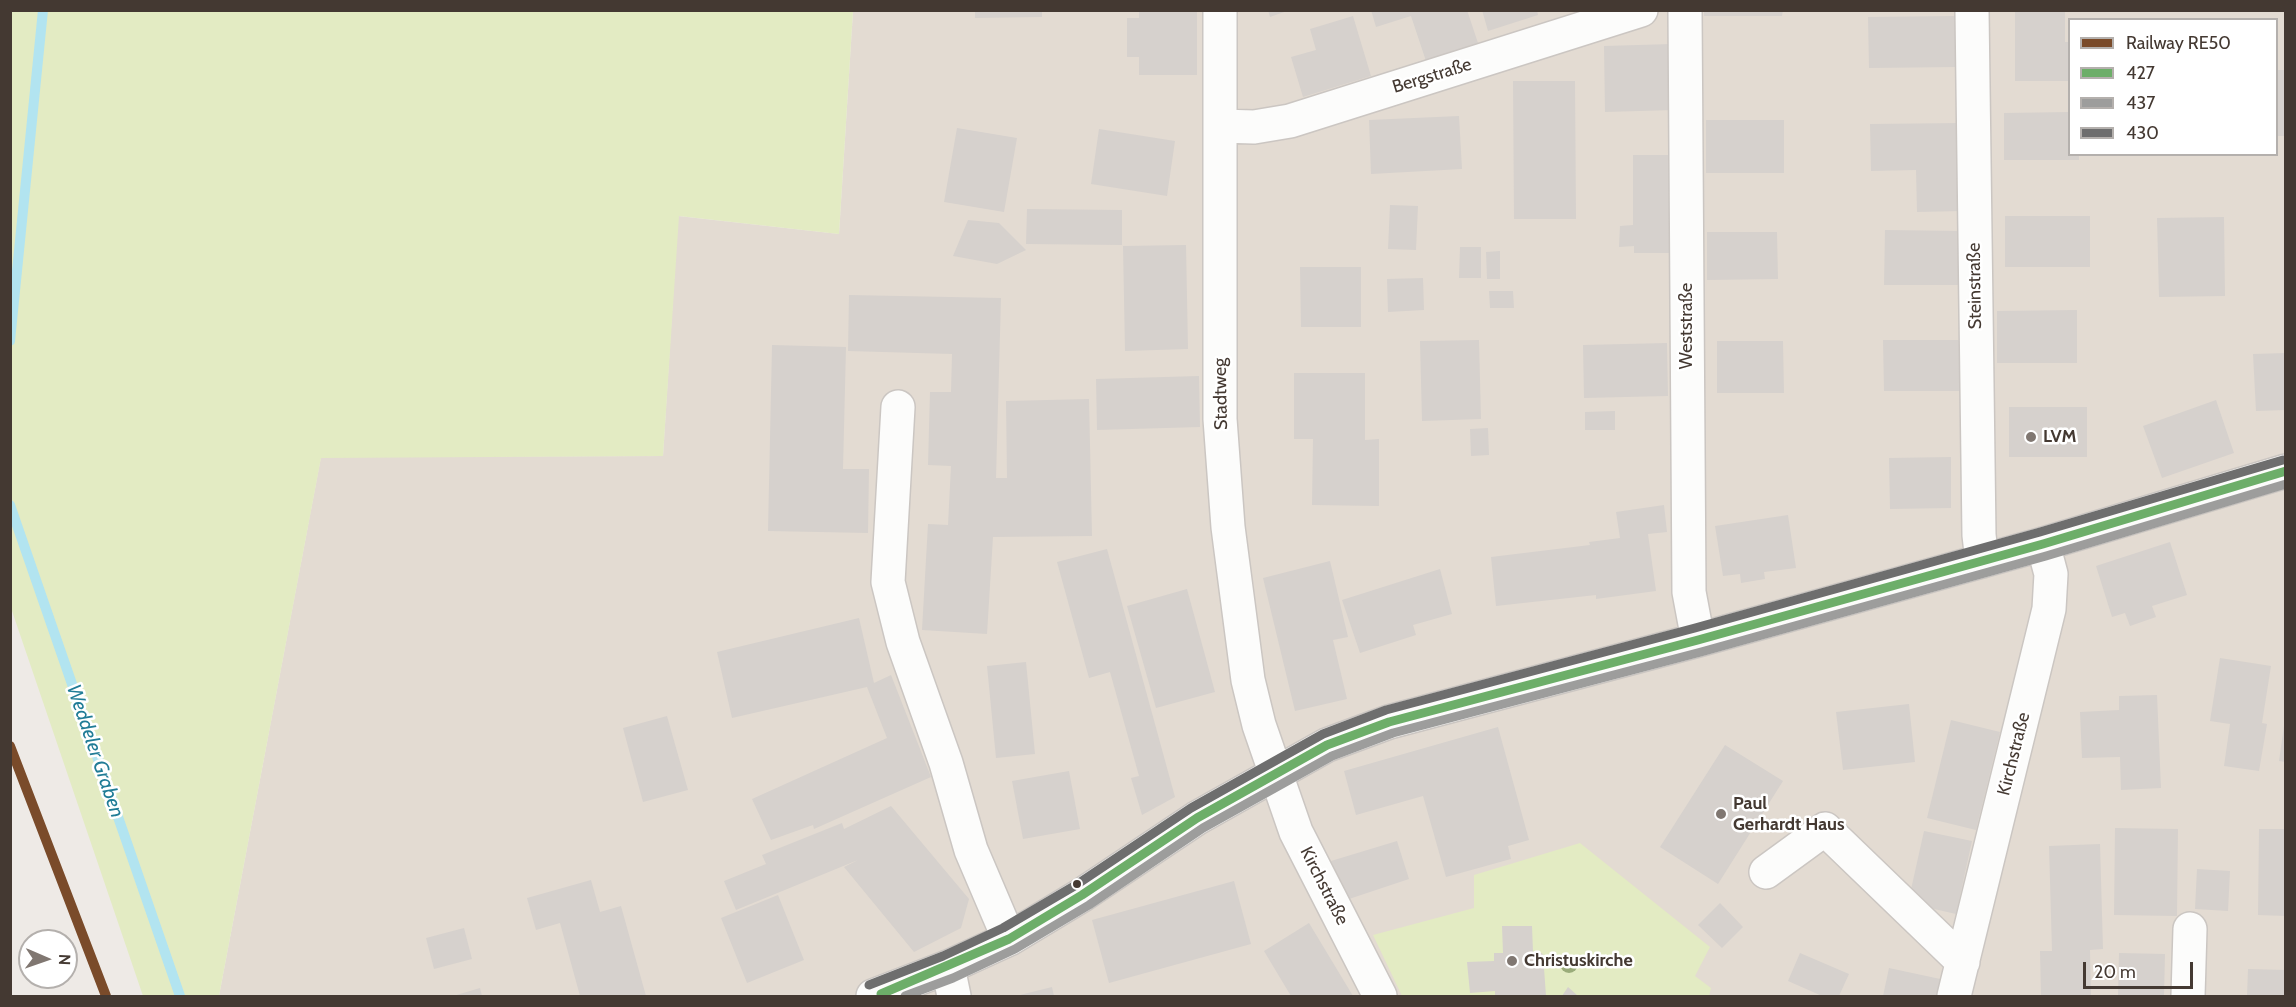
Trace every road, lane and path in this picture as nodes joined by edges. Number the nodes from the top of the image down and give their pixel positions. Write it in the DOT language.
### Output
graph roads {
  1 [pos="1220,10"];
  2 [pos="1641,10"];
  3 [pos="1685,10"];
  4 [pos="1972,10"];
  5 [pos="1220,126"];
  6 [pos="898,407"];
  7 [pos="2286,471"];
  8 [pos="2043,544"];
  9 [pos="1983,561"];
  10 [pos="1698,640"];
  11 [pos="1275,772"];
  12 [pos="1766,872"];
  13 [pos="2190,929"];
  14 [pos="1009,939"];
  15 [pos="1963,962"];
  16 [pos="951,982"];
  17 [pos="879,996"];
  18 [pos="1380,996"];
  19 [pos="1954,996"];
  20 [pos="2188,996"];
  1 -- 5 [label="street, Stadtweg"];
  2 -- 5 [label="street, Bergstraße"];
  3 -- 10 [label="street, Weststraße"];
  4 -- 9 [label="street, Steinstraße"];
  5 -- 11 [label="street, Stadtweg"];
  6 -- 14 [label="street"];
  7 -- 8 [label="street"];
  8 -- 9 [label="street"];
  8 -- 15 [label="street, Kirchstraße"];
  9 -- 10 [label="street"];
  10 -- 11 [label="street"];
  11 -- 14 [label="street"];
  11 -- 18 [label="street, Kirchstraße"];
  12 -- 15 [label="street"];
  13 -- 20 [label="street"];
  14 -- 16 [label="street"];
  15 -- 19 [label="street, Kirchstraße"];
  16 -- 17 [label="street"];
}
